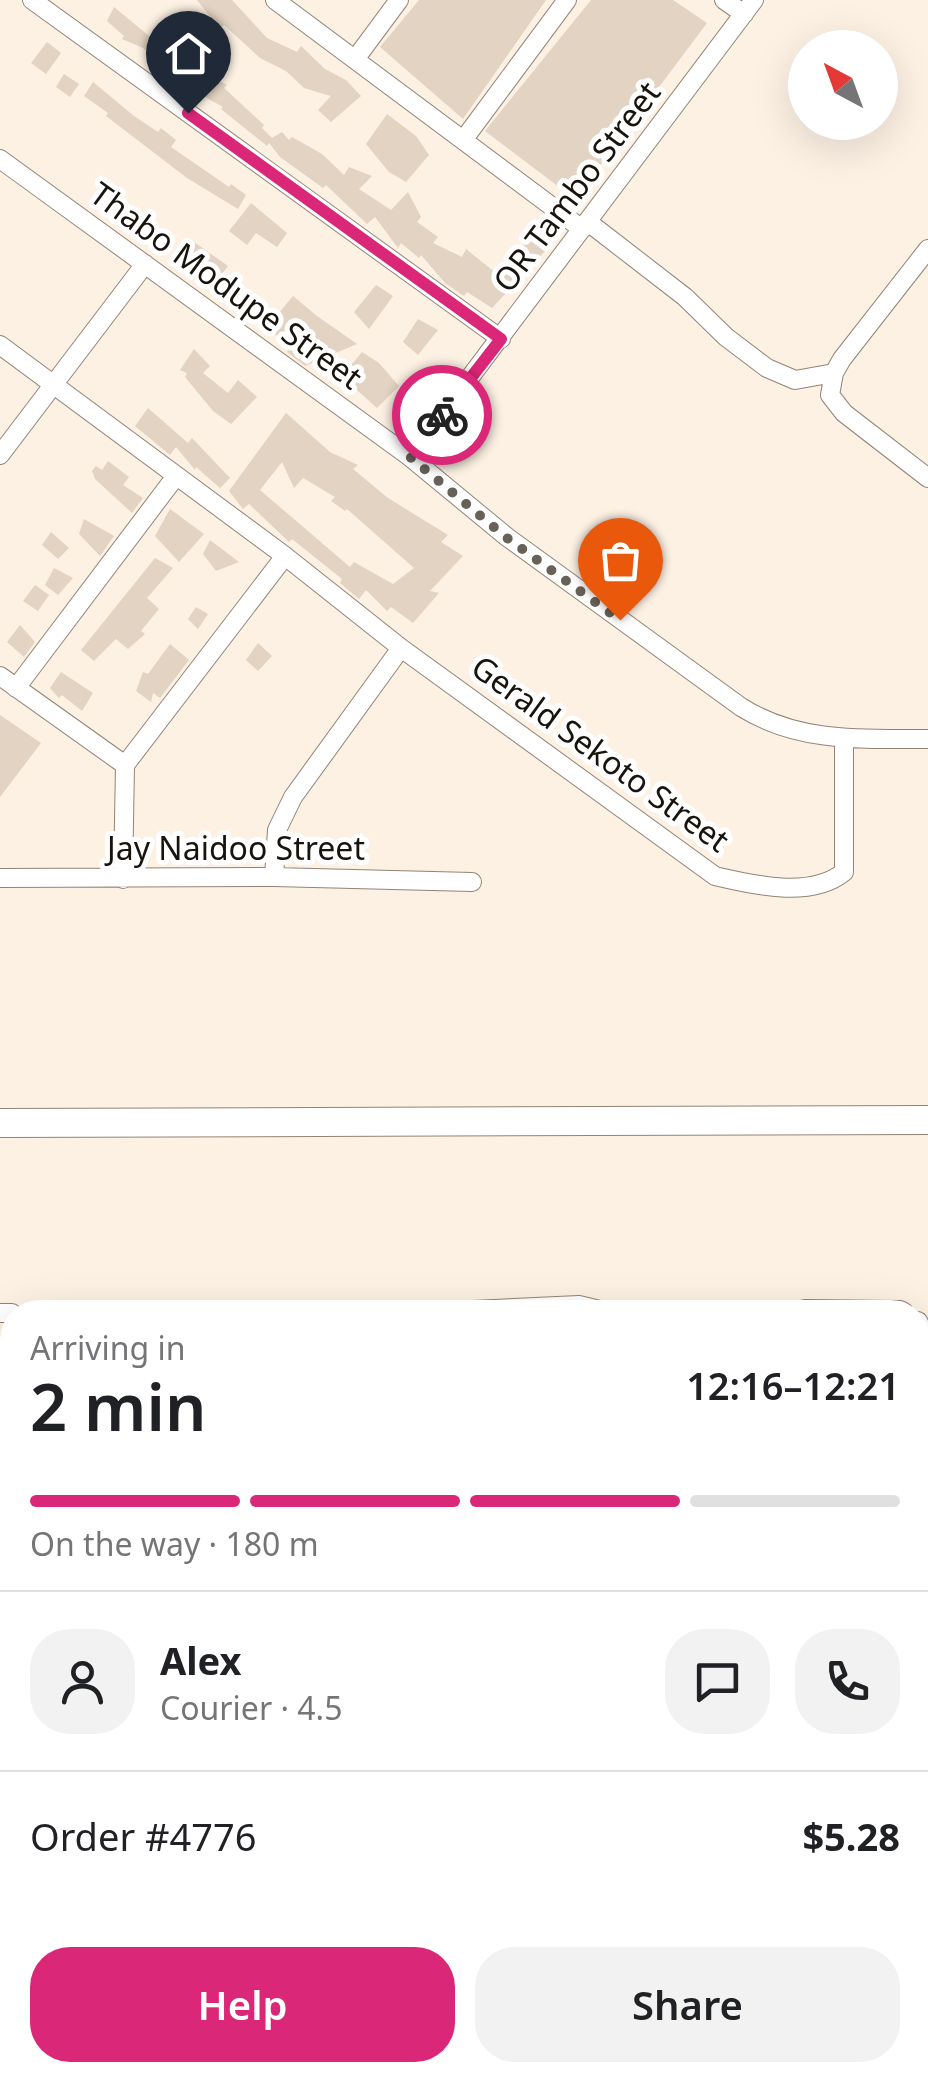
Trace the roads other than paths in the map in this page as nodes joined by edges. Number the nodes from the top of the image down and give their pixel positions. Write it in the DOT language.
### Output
graph roads {
  1 [pos="32,0"];
  2 [pos="276,0"];
  3 [pos="398,0"];
  4 [pos="567,0"];
  5 [pos="724,0"];
  6 [pos="749,7"];
  7 [pos="356,58"];
  8 [pos="464,139"];
  9 [pos="0,160"];
  10 [pos="585,226"];
  11 [pos="928,248"];
  12 [pos="145,264"];
  13 [pos="501,339"];
  14 [pos="0,345"];
  15 [pos="834,373"];
  16 [pos="53,385"];
  17 [pos="0,455"];
  18 [pos="410,457"];
  19 [pos="176,476"];
  20 [pos="928,477"];
  21 [pos="286,556"];
  22 [pos="402,648"];
  23 [pos="0,676"];
  24 [pos="16,688"];
  25 [pos="844,738"];
  26 [pos="928,739"];
  27 [pos="125,765"];
  28 [pos="274,877"];
  29 [pos="0,878"];
  30 [pos="123,879"];
  31 [pos="472,882"];
  32 [pos="928,1120"];
  33 [pos="0,1123"];
  1 -- 13 [label="street"];
  2 -- 7 [label="street"];
  3 -- 7 [label="street"];
  4 -- 8 [label="street"];
  5 -- 6 [label="street"];
  6 -- 10 [label="street, OR Tambo Street"];
  7 -- 8 [label="street"];
  8 -- 10 [label="street"];
  9 -- 12 [label="street, Thabo Modupe Street"];
  10 -- 13 [label="street, OR Tambo Street"];
  10 -- 15 [label="street"];
  11 -- 15 [label="street"];
  12 -- 16 [label="street"];
  12 -- 18 [label="street, Thabo Modupe Street"];
  13 -- 18 [label="street, OR Tambo Street"];
  14 -- 16 [label="street, Gerald Sekoto Street"];
  15 -- 20 [label="street"];
  16 -- 17 [label="street"];
  16 -- 19 [label="street, Gerald Sekoto Street"];
  18 -- 25 [label="street, Thabo Modupe Street"];
  19 -- 21 [label="street, Gerald Sekoto Street"];
  19 -- 24 [label="street"];
  21 -- 22 [label="street, Gerald Sekoto Street"];
  21 -- 27 [label="street"];
  22 -- 25 [label="street, Gerald Sekoto Street"];
  22 -- 28 [label="street"];
  23 -- 24 [label="street"];
  24 -- 27 [label="street"];
  25 -- 26 [label="street, Thabo Modupe Street"];
  27 -- 30 [label="street"];
  28 -- 30 [label="street, Jay Naidoo Street"];
  28 -- 31 [label="street, Jay Naidoo Street"];
  29 -- 30 [label="street, Jay Naidoo Street"];
  32 -- 33 [label="main road"];
}
